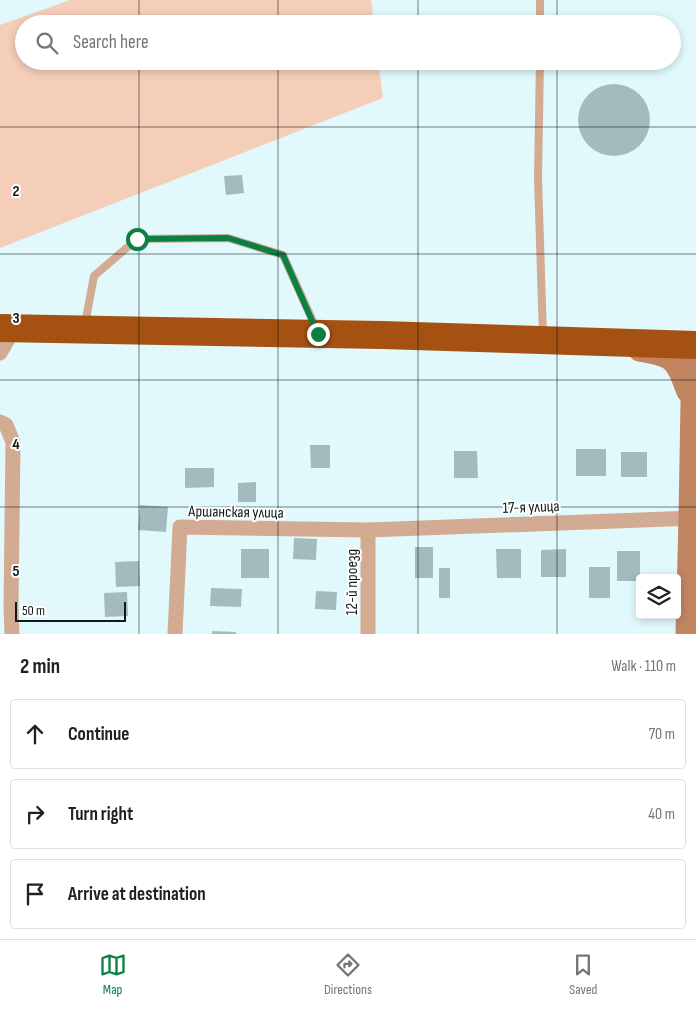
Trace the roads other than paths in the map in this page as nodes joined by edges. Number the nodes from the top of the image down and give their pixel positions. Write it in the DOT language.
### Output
graph roads {
  1 [pos="540,0"];
  2 [pos="540,15"];
  3 [pos="540,70"];
  4 [pos="8,328"];
  5 [pos="84,329"];
  6 [pos="318,334"];
  7 [pos="543,340"];
  8 [pos="580,340"];
  9 [pos="694,345"];
  10 [pos="0,353"];
  11 [pos="693,394"];
  12 [pos="0,422"];
  13 [pos="693,518"];
  14 [pos="368,530"];
  15 [pos="5,608"];
  16 [pos="12,634"];
  17 [pos="175,634"];
  18 [pos="368,634"];
  19 [pos="686,634"];
  1 -- 2 [label="lane"];
  3 -- 7 [label="lane"];
  4 -- 5 [label="highway"];
  4 -- 10 [label="street"];
  5 -- 6 [label="highway"];
  5 -- 6 [label="lane"];
  6 -- 7 [label="highway"];
  7 -- 8 [label="highway"];
  8 -- 9 [label="highway"];
  8 -- 11 [label="street"];
  9 -- 11 [label="street"];
  11 -- 13 [label="street"];
  12 -- 15 [label="street"];
  13 -- 14 [label="street, 17-я улица"];
  13 -- 19 [label="street"];
  14 -- 17 [label="street, Аршанская улица"];
  14 -- 18 [label="street, 12-й проезд"];
  15 -- 16 [label="street"];
}
